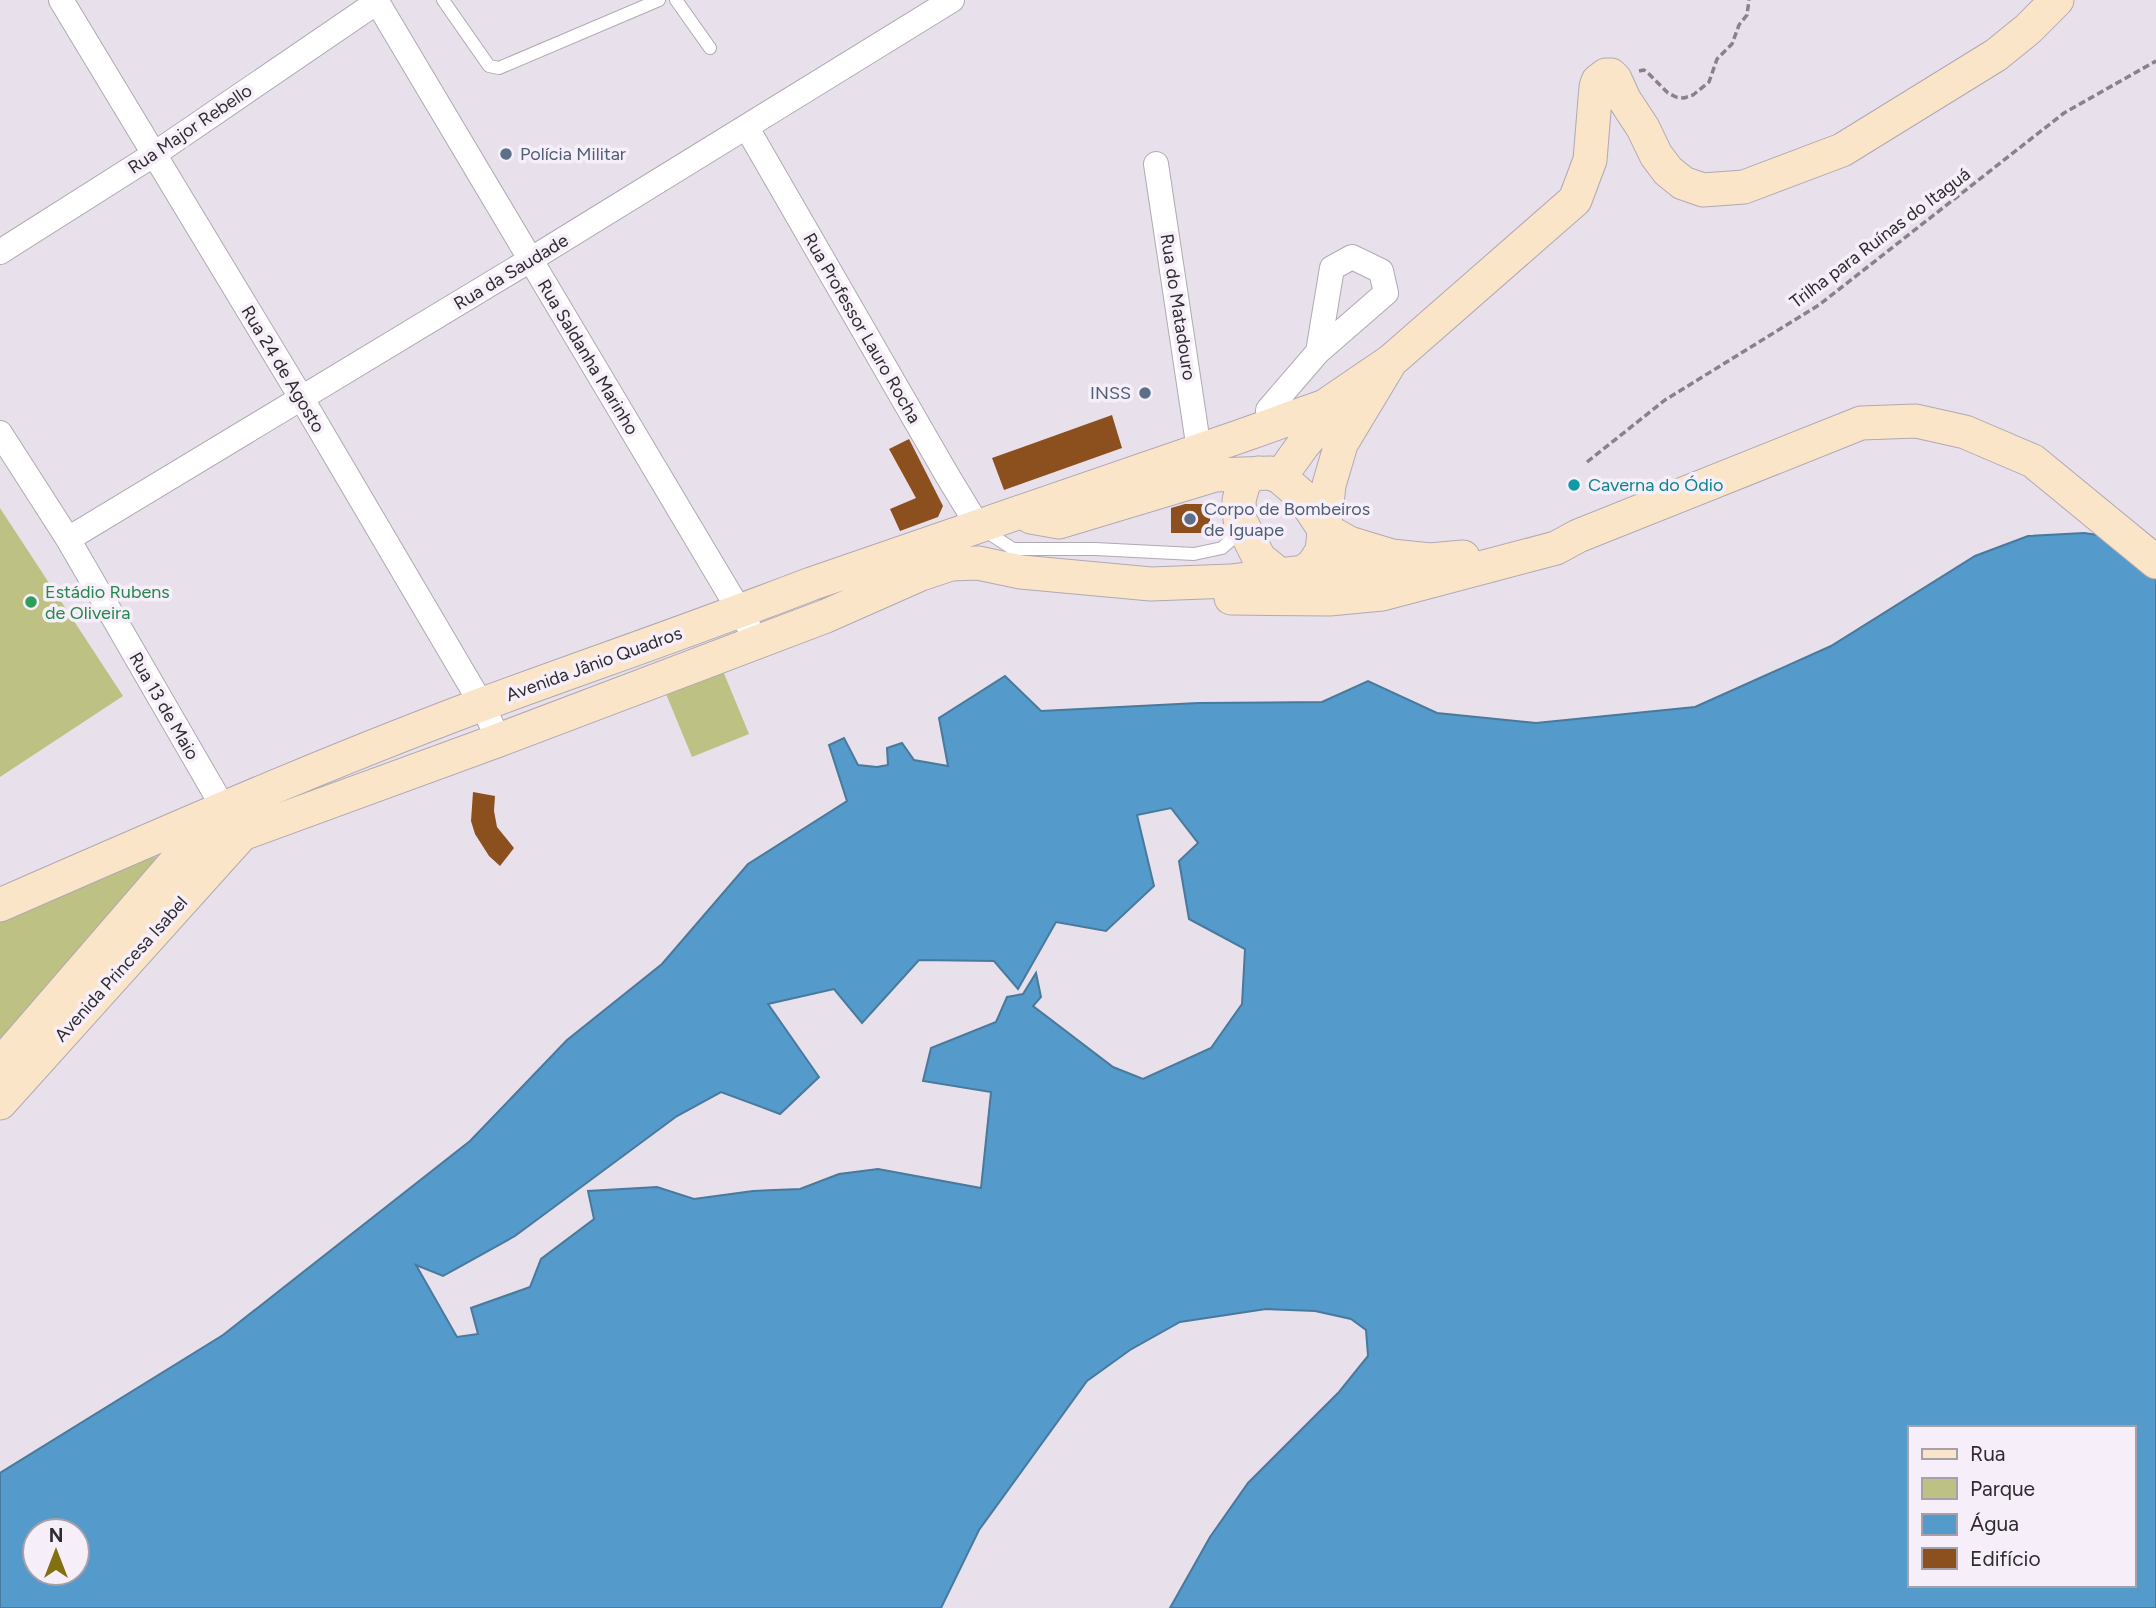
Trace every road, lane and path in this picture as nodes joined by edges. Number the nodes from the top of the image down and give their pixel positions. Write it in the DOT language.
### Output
graph roads {
  1 [pos="61,0"];
  2 [pos="443,0"];
  3 [pos="659,0"];
  4 [pos="676,0"];
  5 [pos="952,0"];
  6 [pos="1749,0"];
  7 [pos="2057,0"];
  8 [pos="377,1"];
  9 [pos="710,48"];
  10 [pos="2156,61"];
  11 [pos="1617,85"];
  12 [pos="747,128"];
  13 [pos="153,155"];
  14 [pos="1156,164"];
  15 [pos="0,252"];
  16 [pos="530,260"];
  17 [pos="1318,352"];
  18 [pos="1391,361"];
  19 [pos="1358,382"];
  20 [pos="302,399"];
  21 [pos="1269,426"];
  22 [pos="0,433"];
  23 [pos="1303,444"];
  24 [pos="1587,462"];
  25 [pos="1207,463"];
  26 [pos="1269,475"];
  27 [pos="1329,485"];
  28 [pos="978,526"];
  29 [pos="1244,528"];
  30 [pos="1324,528"];
  31 [pos="68,539"];
  32 [pos="1556,548"];
  33 [pos="2156,562"];
  34 [pos="1063,563"];
  35 [pos="1313,565"];
  36 [pos="1280,575"];
  37 [pos="1431,580"];
  38 [pos="811,584"];
  39 [pos="1151,584"];
  40 [pos="741,611"];
  41 [pos="826,616"];
  42 [pos="757,641"];
  43 [pos="482,705"];
  44 [pos="499,740"];
  45 [pos="223,807"];
  46 [pos="242,834"];
  47 [pos="0,905"];
  48 [pos="0,1065"];
  49 [pos="0,1103"];
  1 -- 13 [label="street, Rua 24 de Agosto"];
  2 -- 3 [label="lane"];
  4 -- 9 [label="lane"];
  5 -- 12 [label="street, Rua da Saudade"];
  6 -- 11 [label="path"];
  7 -- 11 [label="main road"];
  8 -- 13 [label="street, Rua Major Rebello"];
  8 -- 16 [label="street, Rua Saldanha Marinho"];
  10 -- 24 [label="path, Trilha para Ruínas do Itaguá"];
  11 -- 18 [label="main road"];
  12 -- 16 [label="street, Rua da Saudade"];
  12 -- 28 [label="street, Rua Professor Lauro Rocha"];
  13 -- 15 [label="street, Rua Major Rebello"];
  13 -- 20 [label="street, Rua 24 de Agosto"];
  14 -- 25 [label="street, Rua do Matadouro"];
  16 -- 20 [label="street, Rua da Saudade"];
  16 -- 40 [label="street, Rua Saldanha Marinho"];
  17 -- 21 [label="street"];
  18 -- 19 [label="main road"];
  18 -- 27 [label="main road"];
  19 -- 21 [label="main road"];
  19 -- 23 [label="main road"];
  20 -- 31 [label="street, Rua da Saudade"];
  20 -- 43 [label="street, Rua 24 de Agosto"];
  21 -- 23 [label="main road"];
  21 -- 25 [label="main road"];
  22 -- 31 [label="street, Rua 13 de Maio"];
  23 -- 25 [label="main road"];
  23 -- 26 [label="main road"];
  23 -- 27 [label="main road"];
  25 -- 26 [label="main road"];
  25 -- 28 [label="main road, Avenida Jânio Quadros"];
  26 -- 29 [label="main road"];
  26 -- 30 [label="main road"];
  27 -- 30 [label="main road"];
  28 -- 34 [label="lane"];
  28 -- 38 [label="main road, Avenida Jânio Quadros"];
  29 -- 34 [label="lane"];
  29 -- 36 [label="main road"];
  30 -- 32 [label="main road"];
  30 -- 35 [label="main road"];
  31 -- 45 [label="street, Rua 13 de Maio"];
  32 -- 33 [label="main road"];
  32 -- 37 [label="main road"];
  34 -- 39 [label="main road, Avenida Jânio Quadros"];
  34 -- 41 [label="main road, Avenida Jânio Quadros"];
  35 -- 36 [label="main road"];
  35 -- 37 [label="main road"];
  36 -- 39 [label="main road"];
  37 -- 39 [label="main road"];
  38 -- 40 [label="main road, Avenida Jânio Quadros"];
  38 -- 41 [label="main road"];
  40 -- 42 [label="street, Rua Saldanha Marinho"];
  40 -- 43 [label="main road, Avenida Jânio Quadros"];
  41 -- 42 [label="main road, Avenida Jânio Quadros"];
  42 -- 44 [label="main road, Avenida Jânio Quadros"];
  43 -- 44 [label="street, Rua 24 de Agosto"];
  43 -- 45 [label="main road, Avenida Jânio Quadros"];
  44 -- 46 [label="main road, Avenida Jânio Quadros"];
  45 -- 46 [label="main road, Rua 13 de Maio"];
  45 -- 47 [label="main road, Avenida Jânio Quadros"];
  45 -- 48 [label="main road, Avenida Princesa Isabel"];
  46 -- 49 [label="main road, Avenida Princesa Isabel"];
}
